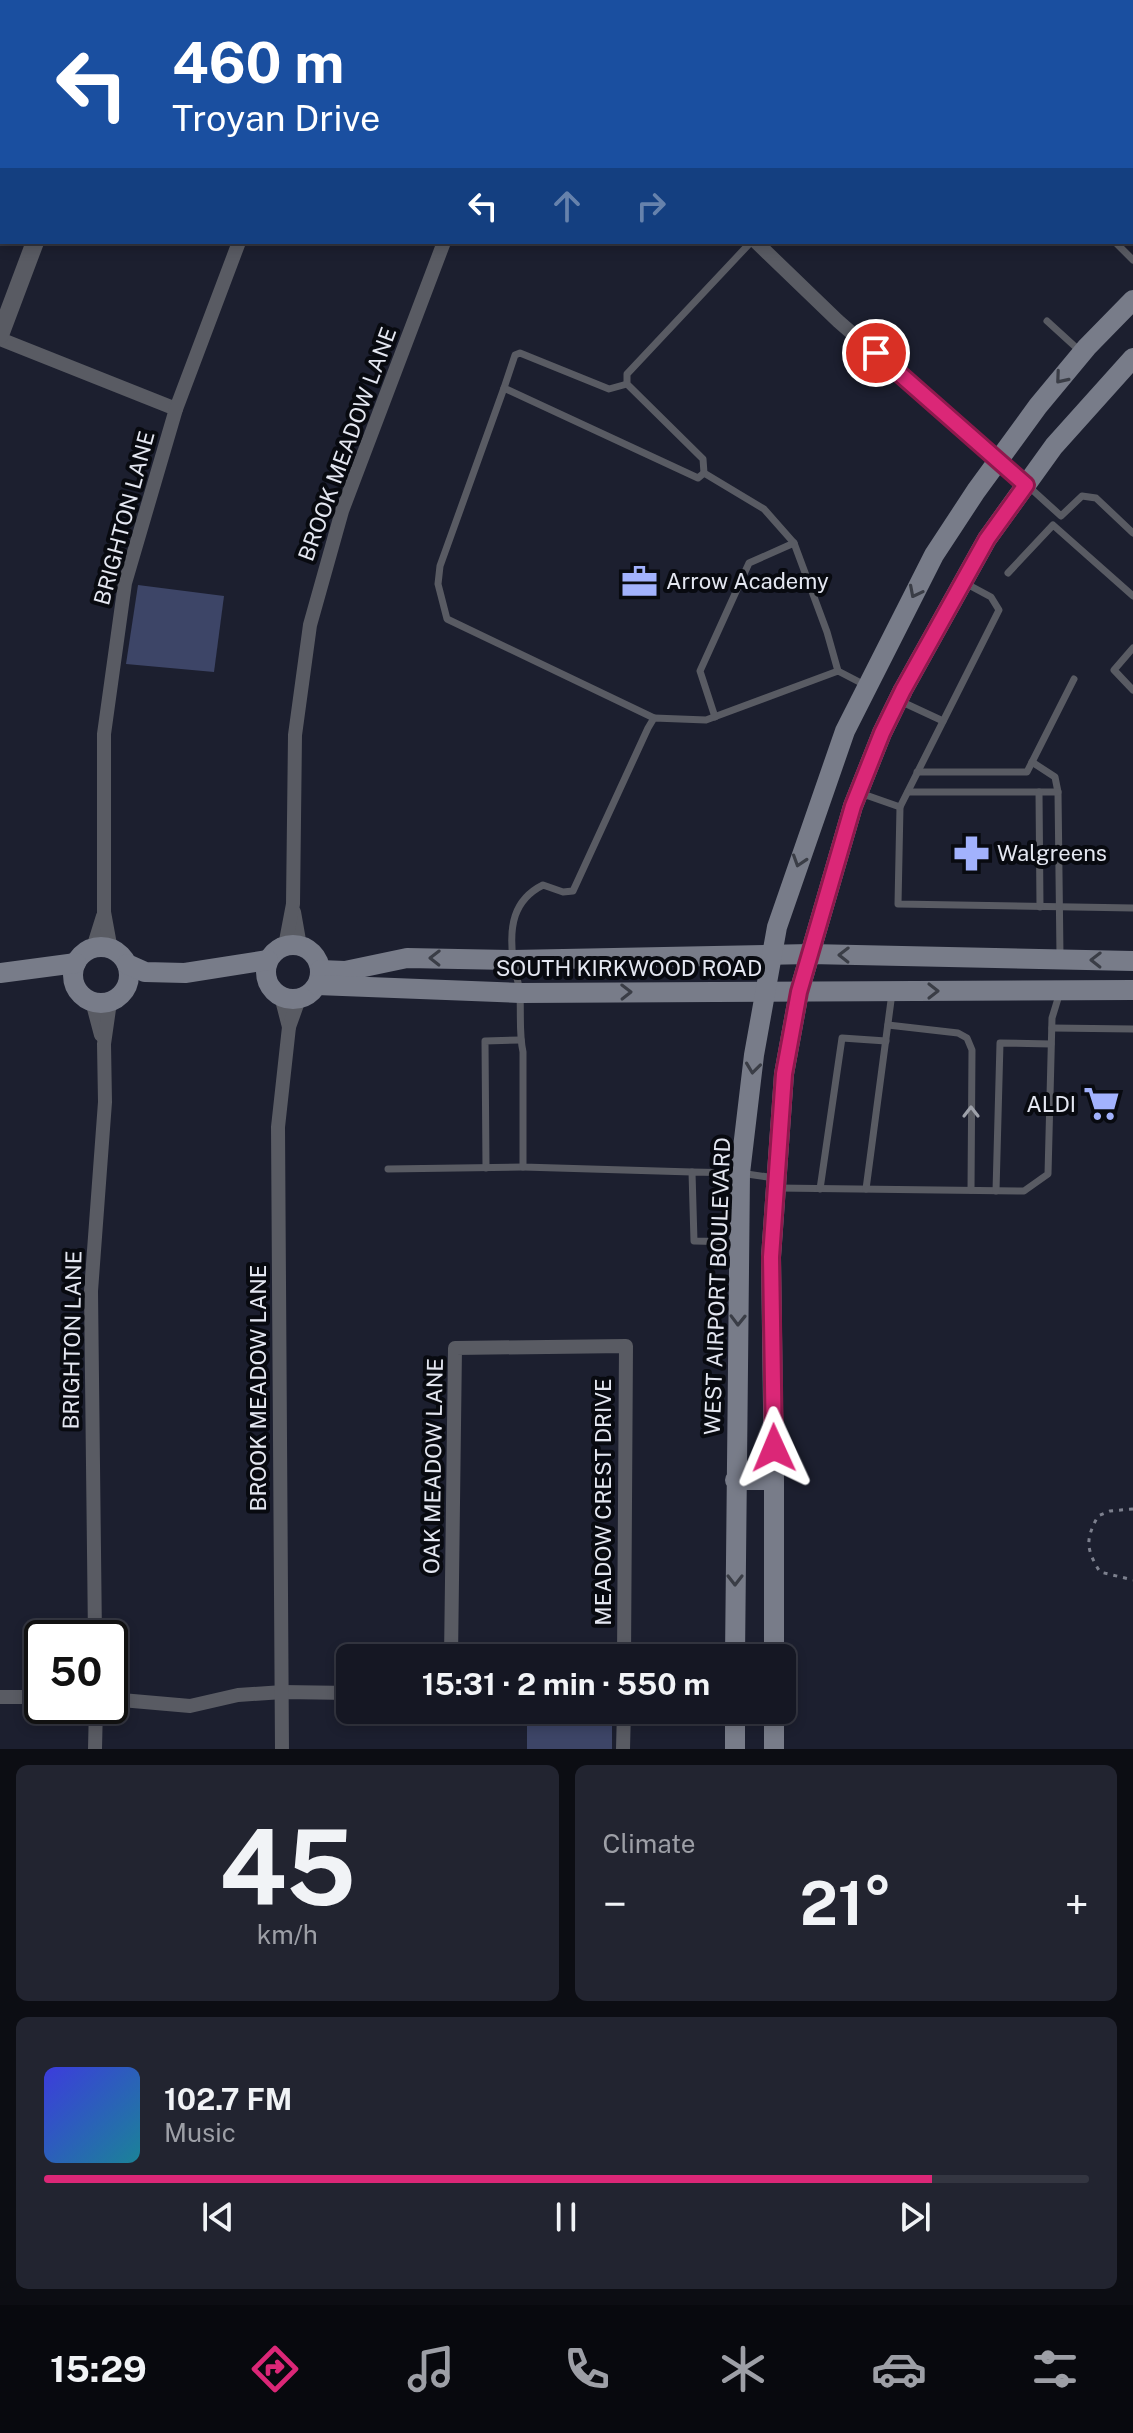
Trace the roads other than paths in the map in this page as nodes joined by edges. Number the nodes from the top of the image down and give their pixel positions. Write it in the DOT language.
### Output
graph roads {
  1 [pos="34,244"];
  2 [pos="238,244"];
  3 [pos="443,244"];
  4 [pos="752,244"];
  5 [pos="756,244"];
  6 [pos="1117,244"];
  7 [pos="1133,260"];
  8 [pos="1133,300"];
  9 [pos="1047,321"];
  10 [pos="0,337"];
  11 [pos="1082,353"];
  12 [pos="1133,358"];
  13 [pos="627,384"];
  14 [pos="504,388"];
  15 [pos="176,409"];
  16 [pos="997,461"];
  17 [pos="704,473"];
  18 [pos="1026,485"];
  19 [pos="1061,516"];
  20 [pos="1053,525"];
  21 [pos="1133,533"];
  22 [pos="794,543"];
  23 [pos="1008,573"];
  24 [pos="963,582"];
  25 [pos="1133,596"];
  26 [pos="1133,648"];
  27 [pos="838,671"];
  28 [pos="1074,679"];
  29 [pos="867,686"];
  30 [pos="1133,690"];
  31 [pos="898,700"];
  32 [pos="715,717"];
  33 [pos="654,718"];
  34 [pos="943,721"];
  35 [pos="1032,762"];
  36 [pos="917,772"];
  37 [pos="908,792"];
  38 [pos="1039,792"];
  39 [pos="1058,792"];
  40 [pos="858,793"];
  41 [pos="900,807"];
  42 [pos="1040,907"];
  43 [pos="1060,907"];
  44 [pos="1133,908"];
  45 [pos="292,946"];
  46 [pos="102,949"];
  47 [pos="810,954"];
  48 [pos="773,955"];
  49 [pos="513,960"];
  50 [pos="1060,960"];
  51 [pos="1133,961"];
  52 [pos="127,964"];
  53 [pos="267,969"];
  54 [pos="0,973"];
  55 [pos="75,973"];
  56 [pos="318,977"];
  57 [pos="0,986"];
  58 [pos="1061,990"];
  59 [pos="1133,990"];
  60 [pos="766,991"];
  61 [pos="892,991"];
  62 [pos="799,992"];
  63 [pos="520,993"];
  64 [pos="109,997"];
  65 [pos="290,997"];
  66 [pos="888,1025"];
  67 [pos="1052,1028"];
  68 [pos="1133,1029"];
  69 [pos="521,1040"];
  70 [pos="886,1041"];
  71 [pos="1051,1044"];
  72 [pos="523,1167"];
  73 [pos="486,1168"];
  74 [pos="388,1169"];
  75 [pos="692,1172"];
  76 [pos="740,1173"];
  77 [pos="775,1183"];
  78 [pos="820,1189"];
  79 [pos="866,1189"];
  80 [pos="971,1190"];
  81 [pos="996,1191"];
  82 [pos="739,1242"];
  83 [pos="626,1346"];
  84 [pos="735,1480"];
  85 [pos="774,1480"];
  86 [pos="95,1620"];
  87 [pos="451,1644"];
  88 [pos="624,1644"];
  89 [pos="735,1644"];
  90 [pos="774,1644"];
  91 [pos="283,1692"];
  92 [pos="336,1693"];
  93 [pos="0,1697"];
  94 [pos="24,1697"];
  95 [pos="128,1701"];
  96 [pos="96,1724"];
  97 [pos="624,1724"];
  98 [pos="735,1724"];
  99 [pos="774,1724"];
  100 [pos="95,1749"];
  101 [pos="282,1749"];
  102 [pos="623,1749"];
  103 [pos="735,1749"];
  104 [pos="774,1749"];
  1 -- 10 [label="street"];
  2 -- 15 [label="street, BRIGHTON LANE"];
  3 -- 45 [label="street, BROOK MEADOW LANE"];
  4 -- 13 [label="lane"];
  5 -- 16 [label="street"];
  6 -- 7 [label="lane"];
  8 -- 11 [label="main road, WEST AIRPORT BOULEVARD"];
  9 -- 11 [label="lane"];
  10 -- 15 [label="street"];
  11 -- 16 [label="main road, WEST AIRPORT BOULEVARD, one-way"];
  12 -- 18 [label="main road"];
  13 -- 14 [label="lane"];
  13 -- 17 [label="lane"];
  14 -- 17 [label="lane"];
  14 -- 33 [label="lane"];
  15 -- 46 [label="street, BRIGHTON LANE"];
  16 -- 18 [label="street"];
  16 -- 29 [label="main road, WEST AIRPORT BOULEVARD, one-way"];
  17 -- 22 [label="lane"];
  18 -- 19 [label="lane"];
  18 -- 24 [label="main road"];
  19 -- 20 [label="lane"];
  19 -- 21 [label="lane"];
  20 -- 23 [label="lane"];
  20 -- 25 [label="lane"];
  22 -- 27 [label="lane"];
  22 -- 32 [label="lane"];
  24 -- 31 [label="main road"];
  24 -- 34 [label="lane"];
  26 -- 30 [label="lane"];
  27 -- 29 [label="lane"];
  27 -- 32 [label="lane"];
  28 -- 35 [label="lane"];
  29 -- 31 [label="main road"];
  29 -- 48 [label="main road, WEST AIRPORT BOULEVARD, one-way"];
  31 -- 34 [label="lane"];
  31 -- 40 [label="main road"];
  32 -- 33 [label="lane"];
  33 -- 49 [label="lane"];
  34 -- 36 [label="lane"];
  35 -- 36 [label="lane"];
  35 -- 39 [label="lane"];
  36 -- 37 [label="lane"];
  37 -- 38 [label="lane"];
  37 -- 41 [label="lane"];
  38 -- 39 [label="lane"];
  38 -- 42 [label="lane"];
  39 -- 43 [label="lane"];
  40 -- 41 [label="lane"];
  40 -- 47 [label="main road"];
  41 -- 42 [label="lane"];
  42 -- 43 [label="lane"];
  43 -- 44 [label="lane"];
  43 -- 50 [label="lane"];
  45 -- 53 [label="main road"];
  45 -- 56 [label="main road"];
  46 -- 52 [label="main road"];
  46 -- 55 [label="main road"];
  47 -- 48 [label="main road, SOUTH KIRKWOOD ROAD"];
  50 -- 47 [label="main road, SOUTH KIRKWOOD ROAD, one-way"];
  47 -- 62 [label="main road"];
  48 -- 49 [label="main road, SOUTH KIRKWOOD ROAD"];
  48 -- 60 [label="main road, WEST AIRPORT BOULEVARD"];
  49 -- 56 [label="main road, SOUTH KIRKWOOD ROAD, one-way"];
  49 -- 63 [label="lane"];
  51 -- 50 [label="main road, SOUTH KIRKWOOD ROAD, one-way"];
  50 -- 58 [label="main road"];
  52 -- 53 [label="main road"];
  52 -- 64 [label="main road"];
  53 -- 64 [label="main road"];
  53 -- 65 [label="main road"];
  54 -- 55 [label="main road"];
  55 -- 57 [label="main road"];
  55 -- 64 [label="main road"];
  56 -- 63 [label="main road, SOUTH KIRKWOOD ROAD"];
  56 -- 65 [label="main road"];
  58 -- 59 [label="main road, SOUTH KIRKWOOD ROAD"];
  61 -- 58 [label="main road, SOUTH KIRKWOOD ROAD, one-way"];
  58 -- 67 [label="lane"];
  60 -- 62 [label="main road, SOUTH KIRKWOOD ROAD"];
  63 -- 60 [label="main road, SOUTH KIRKWOOD ROAD, one-way"];
  60 -- 76 [label="main road, WEST AIRPORT BOULEVARD, one-way"];
  61 -- 62 [label="main road, SOUTH KIRKWOOD ROAD"];
  61 -- 66 [label="lane"];
  62 -- 77 [label="main road"];
  63 -- 69 [label="lane"];
  64 -- 86 [label="street, BRIGHTON LANE"];
  65 -- 91 [label="street, BROOK MEADOW LANE"];
  66 -- 70 [label="lane"];
  80 -- 66 [label="lane, one-way"];
  67 -- 68 [label="lane"];
  67 -- 71 [label="lane"];
  69 -- 72 [label="lane"];
  69 -- 73 [label="lane"];
  70 -- 78 [label="lane"];
  70 -- 79 [label="lane"];
  71 -- 81 [label="lane"];
  71 -- 81 [label="lane"];
  72 -- 73 [label="lane"];
  72 -- 75 [label="lane"];
  73 -- 74 [label="lane"];
  75 -- 76 [label="lane"];
  75 -- 82 [label="lane"];
  76 -- 77 [label="lane"];
  76 -- 82 [label="main road, WEST AIRPORT BOULEVARD"];
  77 -- 78 [label="lane"];
  77 -- 85 [label="main road"];
  78 -- 79 [label="lane"];
  79 -- 80 [label="lane"];
  80 -- 81 [label="lane"];
  82 -- 84 [label="main road, WEST AIRPORT BOULEVARD, one-way"];
  83 -- 87 [label="street, OAK MEADOW LANE"];
  83 -- 88 [label="street, MEADOW CREST DRIVE"];
  84 -- 85 [label="main road"];
  84 -- 89 [label="main road, WEST AIRPORT BOULEVARD, one-way"];
  85 -- 90 [label="main road"];
  91 -- 92 [label="street"];
  91 -- 95 [label="street"];
  91 -- 101 [label="street, BROOK MEADOW LANE"];
  93 -- 94 [label="street"];
  96 -- 100 [label="street"];
  97 -- 102 [label="street"];
  98 -- 103 [label="main road"];
  99 -- 104 [label="main road"];
}
